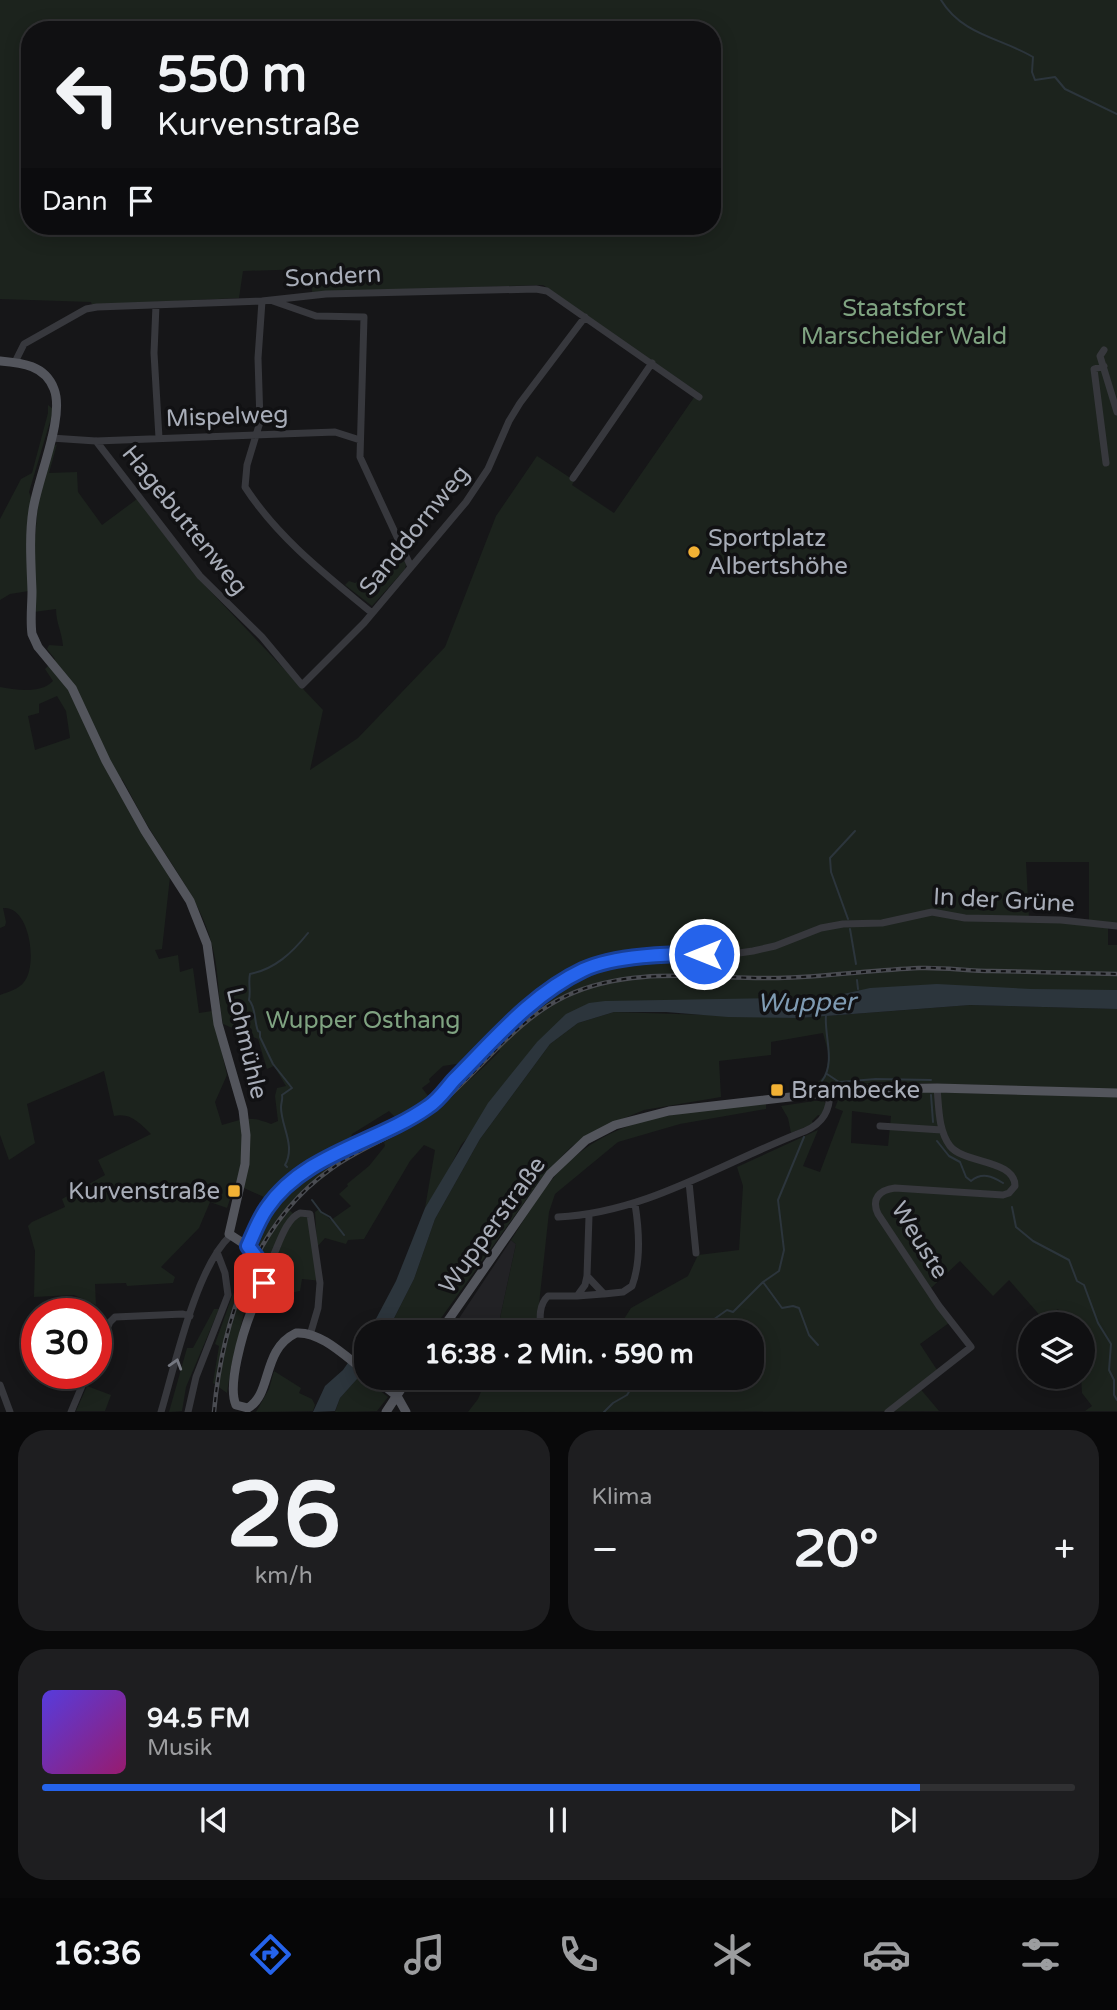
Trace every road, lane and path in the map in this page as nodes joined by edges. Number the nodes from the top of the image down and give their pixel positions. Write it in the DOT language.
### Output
graph roads {
  1 [pos="266,300"];
  2 [pos="156,305"];
  3 [pos="585,317"];
  4 [pos="1104,350"];
  5 [pos="0,361"];
  6 [pos="15,362"];
  7 [pos="652,363"];
  8 [pos="1104,366"];
  9 [pos="699,397"];
  10 [pos="1117,412"];
  11 [pos="256,435"];
  12 [pos="51,438"];
  13 [pos="159,438"];
  14 [pos="96,440"];
  15 [pos="360,440"];
  16 [pos="1106,463"];
  17 [pos="573,478"];
  18 [pos="411,566"];
  19 [pos="372,613"];
  20 [pos="302,685"];
  21 [pos="1117,926"];
  22 [pos="937,1088"];
  23 [pos="830,1091"];
  24 [pos="1117,1093"];
  25 [pos="880,1126"];
  26 [pos="942,1130"];
  27 [pos="689,1182"];
  28 [pos="635,1204"];
  29 [pos="589,1216"];
  30 [pos="558,1217"];
  31 [pos="230,1236"];
  32 [pos="250,1248"];
  33 [pos="217,1252"];
  34 [pos="696,1253"];
  35 [pos="265,1268"];
  36 [pos="587,1276"];
  37 [pos="604,1294"];
  38 [pos="578,1296"];
  39 [pos="190,1316"];
  40 [pos="112,1320"];
  41 [pos="448,1320"];
  42 [pos="541,1320"];
  43 [pos="310,1335"];
  44 [pos="354,1363"];
  45 [pos="0,1385"];
  46 [pos="81,1389"];
  47 [pos="389,1390"];
  48 [pos="401,1390"];
  49 [pos="397,1396"];
  50 [pos="10,1412"];
  51 [pos="71,1412"];
  52 [pos="161,1412"];
  53 [pos="188,1412"];
  54 [pos="386,1412"];
  55 [pos="406,1412"];
  56 [pos="888,1412"];
  1 -- 2 [label="street, Sondern"];
  1 -- 3 [label="street, Sondern"];
  1 -- 11 [label="street"];
  1 -- 15 [label="street"];
  2 -- 6 [label="street, Sondern"];
  2 -- 13 [label="street"];
  3 -- 7 [label="street, Sondern"];
  3 -- 18 [label="street, Sanddornweg"];
  4 -- 8 [label="street"];
  5 -- 6 [label="main road"];
  6 -- 12 [label="main road, Lohmühle"];
  7 -- 9 [label="street, Sondern"];
  7 -- 17 [label="street"];
  8 -- 10 [label="street"];
  8 -- 16 [label="street"];
  11 -- 13 [label="street, Mispelweg"];
  11 -- 15 [label="street, Mispelweg"];
  11 -- 19 [label="street"];
  12 -- 14 [label="street, Mispelweg"];
  12 -- 31 [label="main road, Lohmühle"];
  13 -- 14 [label="street, Mispelweg"];
  14 -- 20 [label="street, Hagebuttenweg"];
  15 -- 18 [label="street"];
  18 -- 19 [label="street, Sanddornweg"];
  19 -- 20 [label="street, Sanddornweg"];
  21 -- 32 [label="street, In der Grüne"];
  22 -- 23 [label="main road, Wupperstraße"];
  22 -- 24 [label="main road, Wupperstraße"];
  22 -- 26 [label="street"];
  23 -- 27 [label="street"];
  23 -- 41 [label="main road, Wupperstraße"];
  25 -- 26 [label="street"];
  26 -- 56 [label="street, Weuste"];
  27 -- 28 [label="street"];
  27 -- 34 [label="street"];
  28 -- 29 [label="street"];
  28 -- 37 [label="street"];
  29 -- 30 [label="street"];
  29 -- 36 [label="street"];
  31 -- 32 [label="main road"];
  31 -- 33 [label="street"];
  32 -- 35 [label="main road, bridge"];
  33 -- 39 [label="street"];
  33 -- 53 [label="street"];
  35 -- 43 [label="street"];
  35 -- 43 [label="main road"];
  36 -- 37 [label="street"];
  36 -- 38 [label="street"];
  37 -- 38 [label="street"];
  38 -- 42 [label="street"];
  39 -- 40 [label="street"];
  52 -- 39 [label="street, one-way"];
  43 -- 44 [label="main road"];
  45 -- 50 [label="street"];
  46 -- 51 [label="street"];
  47 -- 49 [label="main road"];
  48 -- 49 [label="main road"];
  49 -- 54 [label="main road"];
  49 -- 55 [label="main road"];
}
